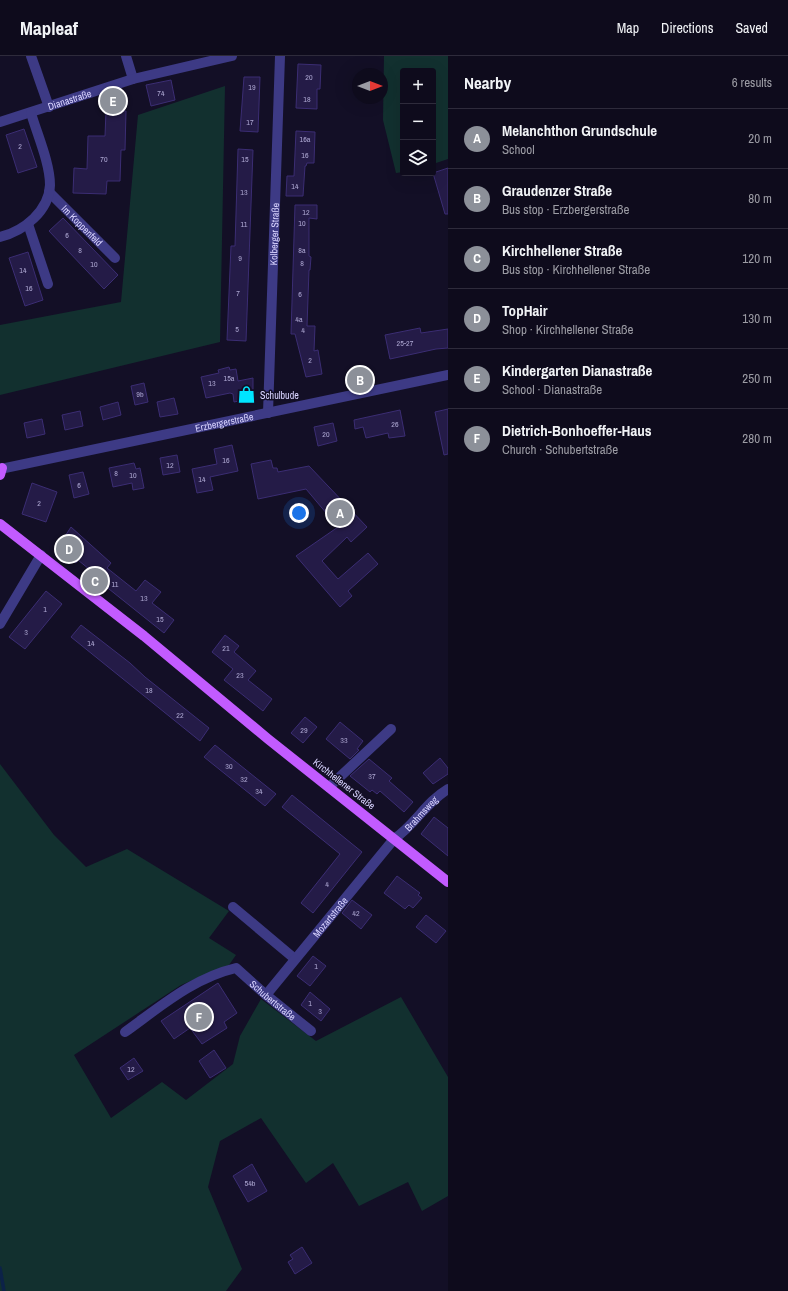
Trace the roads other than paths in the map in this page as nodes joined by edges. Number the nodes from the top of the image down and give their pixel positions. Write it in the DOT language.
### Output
graph roads {
  1 [pos="32,56"];
  2 [pos="126,56"];
  3 [pos="232,56"];
  4 [pos="280,56"];
  5 [pos="133,79"];
  6 [pos="49,107"];
  7 [pos="31,113"];
  8 [pos="0,122"];
  9 [pos="49,192"];
  10 [pos="28,224"];
  11 [pos="0,237"];
  12 [pos="116,258"];
  13 [pos="48,284"];
  14 [pos="448,375"];
  15 [pos="268,413"];
  16 [pos="1,471"];
  17 [pos="0,524"];
  18 [pos="41,555"];
  19 [pos="0,624"];
  20 [pos="391,729"];
  21 [pos="329,787"];
  22 [pos="448,789"];
  23 [pos="394,839"];
  24 [pos="448,882"];
  25 [pos="233,908"];
  26 [pos="295,959"];
  27 [pos="266,995"];
  28 [pos="311,1031"];
  29 [pos="125,1032"];
  1 -- 6 [label="street"];
  2 -- 5 [label="street"];
  3 -- 5 [label="street, Dianastraße"];
  4 -- 15 [label="street, Kolberger Straße"];
  5 -- 6 [label="street, Dianastraße"];
  6 -- 7 [label="street, Dianastraße"];
  7 -- 8 [label="street, Dianastraße"];
  7 -- 9 [label="street"];
  9 -- 10 [label="street"];
  9 -- 12 [label="street, Im Koppenfeld"];
  10 -- 11 [label="street"];
  10 -- 13 [label="street"];
  14 -- 15 [label="street, Erzbergerstraße"];
  15 -- 16 [label="street, Erzbergerstraße"];
  17 -- 18 [label="main road, Kirchhellener Straße"];
  18 -- 19 [label="street"];
  18 -- 21 [label="main road, Kirchhellener Straße"];
  20 -- 21 [label="street"];
  21 -- 23 [label="main road, Kirchhellener Straße"];
  22 -- 23 [label="street, Brahmsweg"];
  23 -- 24 [label="main road, Kirchhellener Straße"];
  23 -- 26 [label="street, Mozartstraße"];
  25 -- 26 [label="street"];
  26 -- 27 [label="street, Mozartstraße"];
  27 -- 28 [label="street, Schubertstraße"];
  27 -- 29 [label="street, Schubertstraße"];
}
